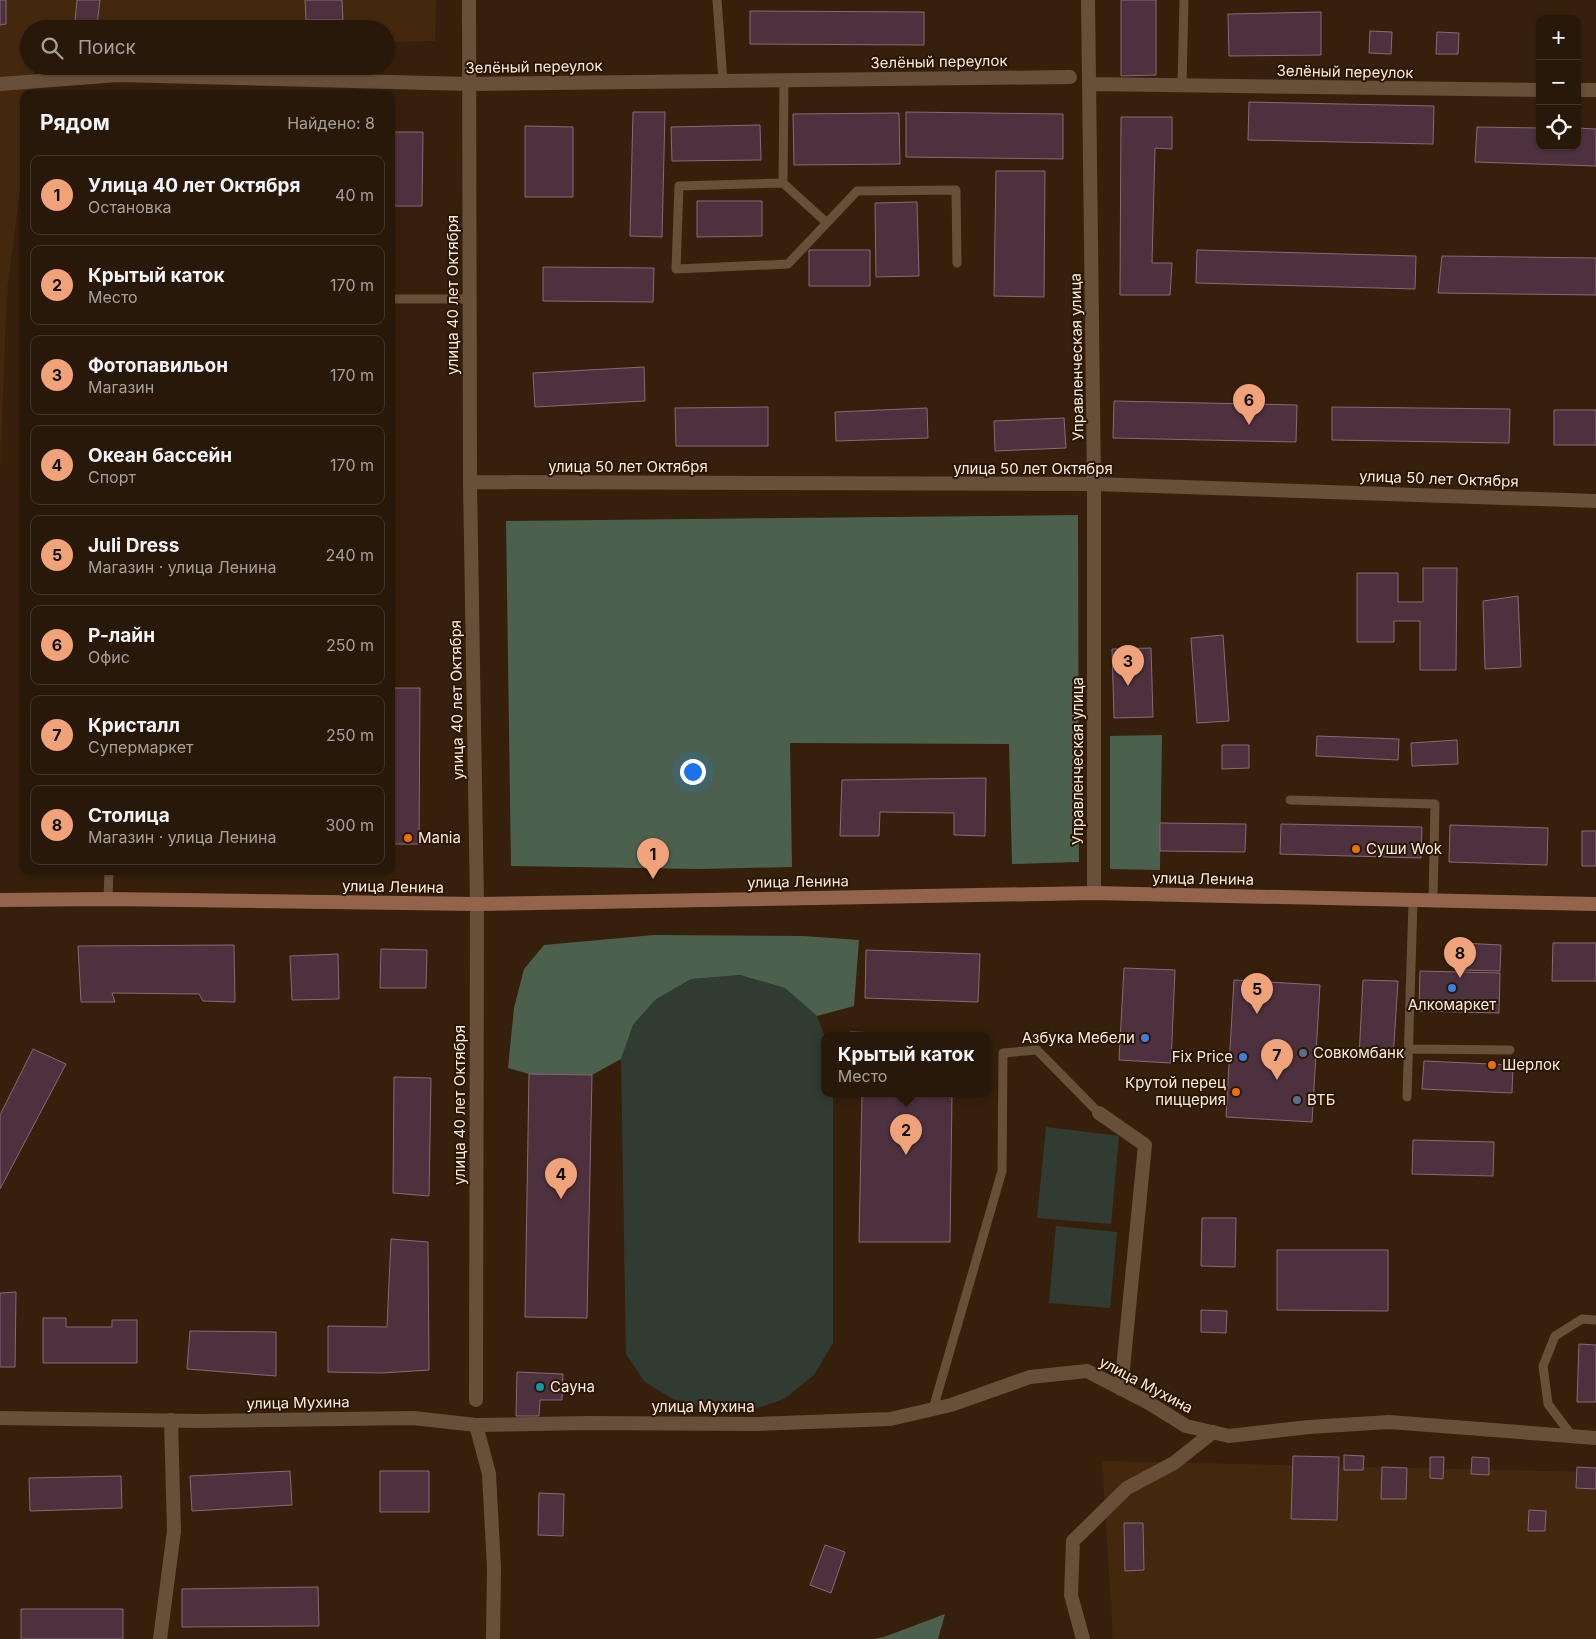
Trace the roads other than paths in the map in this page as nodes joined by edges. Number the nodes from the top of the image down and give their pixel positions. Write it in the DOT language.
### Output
graph roads {
  1 [pos="468,0"];
  2 [pos="718,0"];
  3 [pos="1088,0"];
  4 [pos="1184,0"];
  5 [pos="1070,77"];
  6 [pos="784,80"];
  7 [pos="723,81"];
  8 [pos="0,84"];
  9 [pos="469,84"];
  10 [pos="1090,84"];
  11 [pos="1182,86"];
  12 [pos="1536,90"];
  13 [pos="1581,90"];
  14 [pos="1596,90"];
  15 [pos="783,183"];
  16 [pos="827,223"];
  17 [pos="957,263"];
  18 [pos="395,299"];
  19 [pos="470,299"];
  20 [pos="470,482"];
  21 [pos="1094,484"];
  22 [pos="1596,501"];
  23 [pos="1290,800"];
  24 [pos="109,875"];
  25 [pos="1094,893"];
  26 [pos="108,899"];
  27 [pos="0,900"];
  28 [pos="1433,900"];
  29 [pos="1413,901"];
  30 [pos="477,904"];
  31 [pos="1596,904"];
  32 [pos="1408,1049"];
  33 [pos="1510,1050"];
  34 [pos="1407,1097"];
  35 [pos="1099,1113"];
  36 [pos="1596,1320"];
  37 [pos="1121,1388"];
  38 [pos="476,1400"];
  39 [pos="933,1409"];
  40 [pos="0,1418"];
  41 [pos="171,1420"];
  42 [pos="476,1425"];
  43 [pos="1213,1432"];
  44 [pos="1572,1436"];
  45 [pos="1596,1438"];
  46 [pos="160,1639"];
  47 [pos="493,1639"];
  48 [pos="1084,1639"];
  1 -- 9 [label="street, улица 40 лет Октября"];
  2 -- 7 [label="lane"];
  3 -- 10 [label="street, Управленческая улица"];
  4 -- 11 [label="lane"];
  5 -- 6 [label="street, Зелёный переулок"];
  6 -- 7 [label="street, Зелёный переулок"];
  6 -- 15 [label="lane"];
  7 -- 9 [label="street, Зелёный переулок"];
  8 -- 9 [label="street, Зелёный переулок"];
  9 -- 19 [label="street, улица 40 лет Октября"];
  10 -- 11 [label="street, Зелёный переулок"];
  10 -- 21 [label="street, Управленческая улица"];
  11 -- 12 [label="street, Зелёный переулок"];
  13 -- 14 [label="street"];
  15 -- 16 [label="lane"];
  15 -- 16 [label="lane"];
  16 -- 17 [label="lane"];
  18 -- 19 [label="lane"];
  19 -- 20 [label="street, улица 40 лет Октября"];
  20 -- 21 [label="street, улица 50 лет Октября"];
  20 -- 30 [label="street, улица 40 лет Октября"];
  21 -- 22 [label="street, улица 50 лет Октября"];
  21 -- 25 [label="street, Управленческая улица"];
  23 -- 28 [label="lane"];
  24 -- 26 [label="lane"];
  25 -- 29 [label="main road, улица Ленина"];
  25 -- 30 [label="main road, улица Ленина"];
  26 -- 27 [label="main road, улица Ленина"];
  26 -- 30 [label="main road, улица Ленина"];
  28 -- 29 [label="main road, улица Ленина"];
  28 -- 31 [label="main road, улица Ленина"];
  29 -- 32 [label="lane"];
  30 -- 38 [label="street, улица 40 лет Октября"];
  32 -- 33 [label="lane"];
  32 -- 34 [label="lane"];
  35 -- 37 [label="street"];
  35 -- 39 [label="lane"];
  36 -- 44 [label="lane"];
  37 -- 39 [label="street, улица Мухина"];
  37 -- 43 [label="street, улица Мухина"];
  39 -- 42 [label="street, улица Мухина"];
  40 -- 41 [label="street, улица Мухина"];
  41 -- 42 [label="street, улица Мухина"];
  41 -- 46 [label="street"];
  42 -- 47 [label="street"];
  43 -- 44 [label="street, улица Мухина"];
  43 -- 48 [label="street"];
  44 -- 45 [label="street, улица Мухина"];
}
